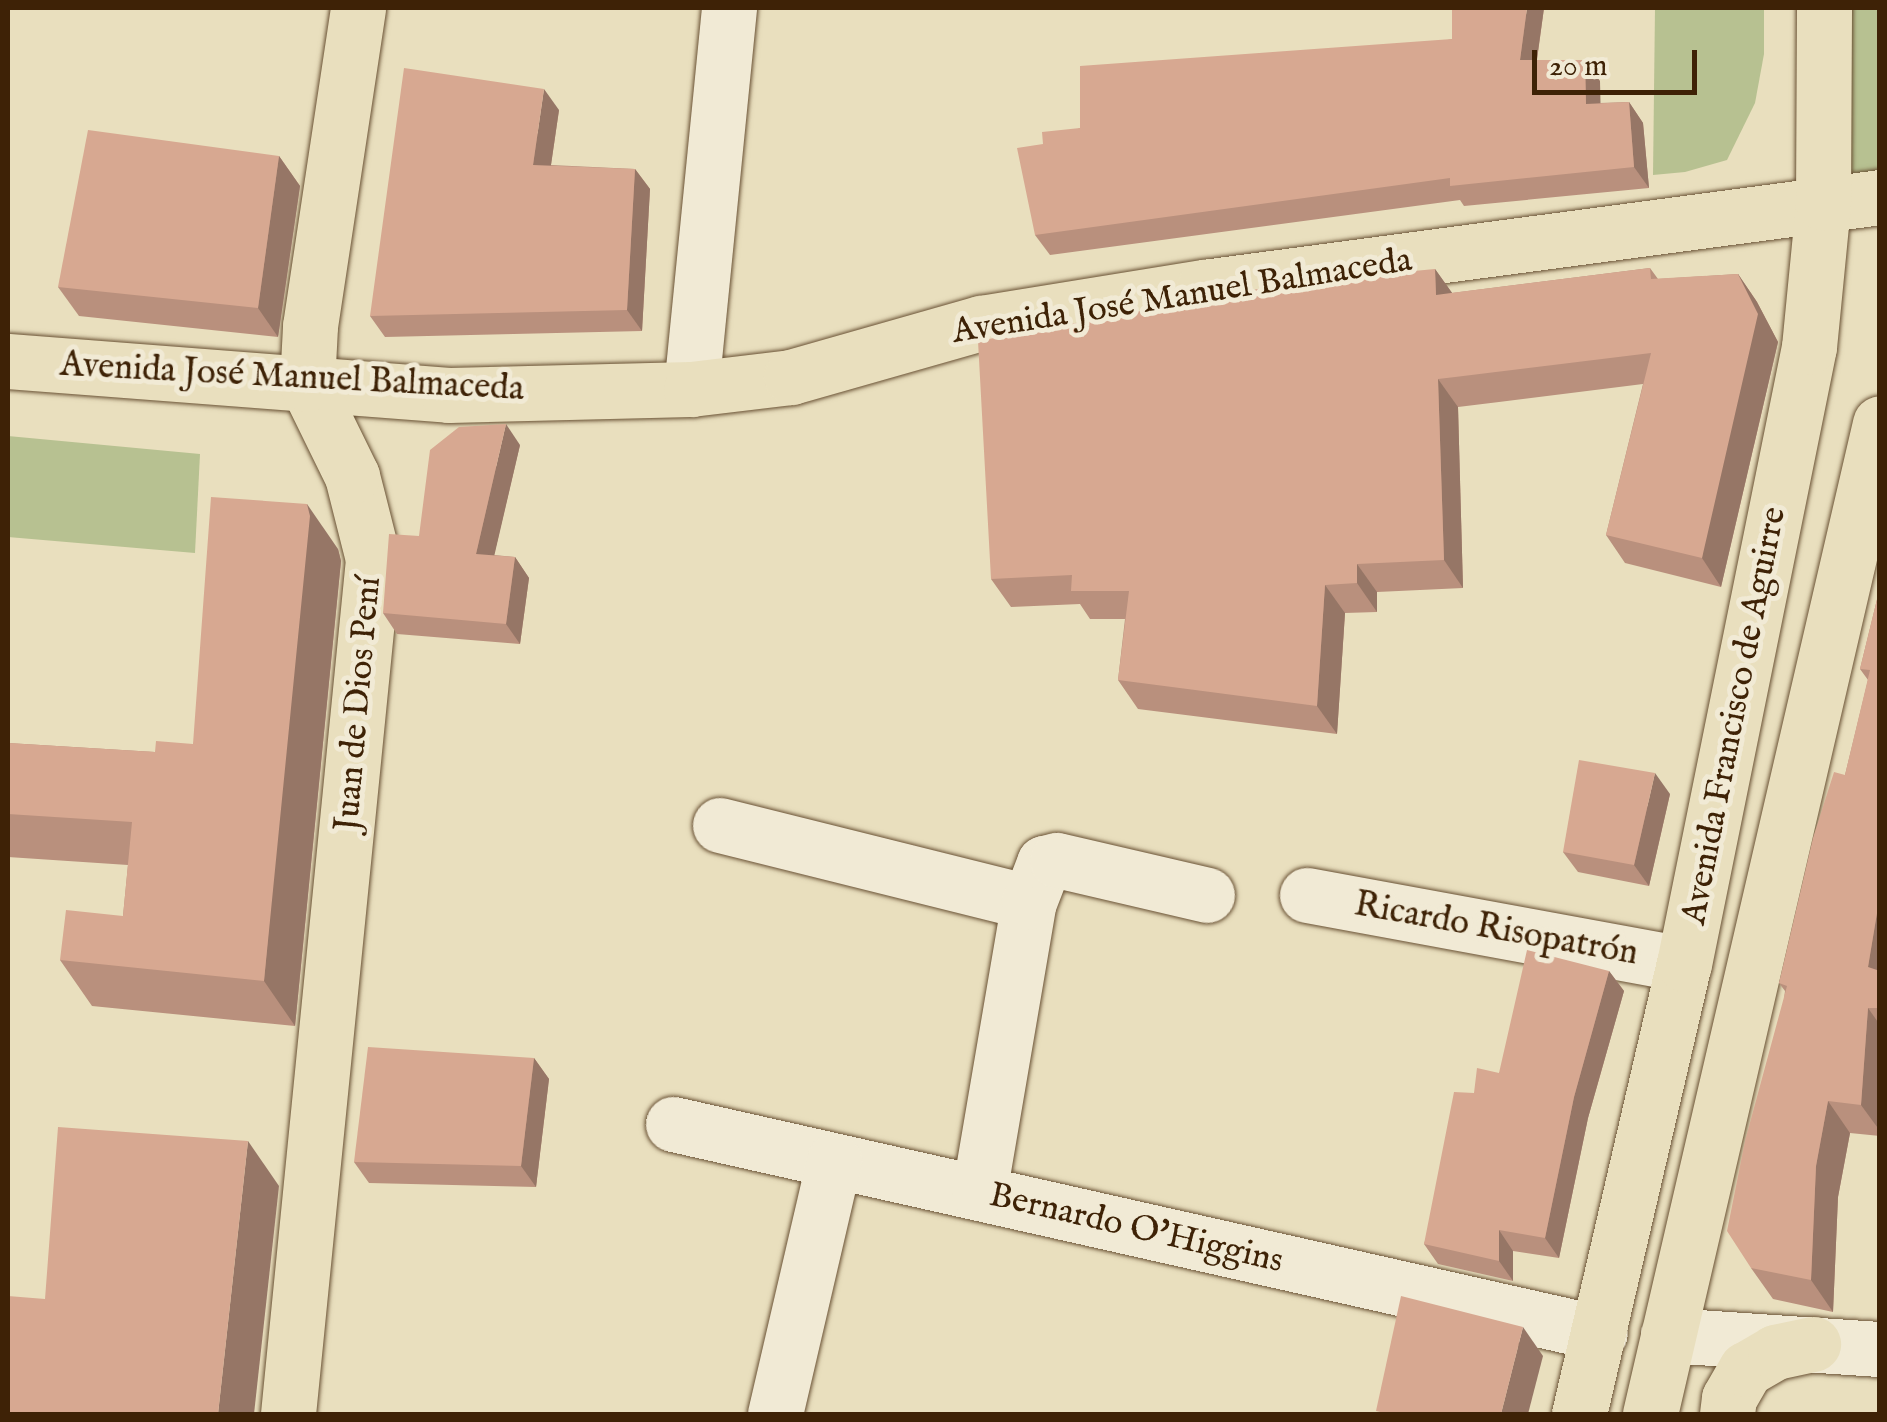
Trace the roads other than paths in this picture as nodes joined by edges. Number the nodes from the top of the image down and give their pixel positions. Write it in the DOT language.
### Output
graph roads {
  1 [pos="358,8"];
  2 [pos="729,8"];
  3 [pos="1824,8"];
  4 [pos="1880,197"];
  5 [pos="1823,203"];
  6 [pos="8,360"];
  7 [pos="307,384"];
  8 [pos="691,389"];
  9 [pos="1880,423"];
  10 [pos="720,825"];
  11 [pos="1207,895"];
  12 [pos="1307,895"];
  13 [pos="1030,902"];
  14 [pos="1684,964"];
  15 [pos="673,1124"];
  16 [pos="834,1160"];
  17 [pos="979,1194"];
  18 [pos="1600,1333"];
  19 [pos="1668,1336"];
  20 [pos="1814,1344"];
  21 [pos="1880,1348"];
  22 [pos="1587,1407"];
  23 [pos="288,1414"];
  24 [pos="775,1414"];
  25 [pos="1650,1414"];
  26 [pos="1728,1414"];
  1 -- 7 [label="main road, Juan de Dios Pení"];
  2 -- 8 [label="street"];
  3 -- 5 [label="main road, Avenida Francisco de Aguirre"];
  4 -- 5 [label="main road, Avenida José Manuel Balmaceda"];
  5 -- 8 [label="main road, Avenida José Manuel Balmaceda"];
  5 -- 14 [label="main road, Avenida Francisco de Aguirre"];
  6 -- 7 [label="main road, Avenida José Manuel Balmaceda"];
  7 -- 8 [label="main road, Avenida José Manuel Balmaceda"];
  7 -- 23 [label="main road, Juan de Dios Pení"];
  9 -- 19 [label="main road, Avenida Francisco de Aguirre"];
  10 -- 13 [label="street"];
  11 -- 13 [label="street"];
  12 -- 14 [label="street, Ricardo Risopatrón"];
  13 -- 17 [label="street"];
  14 -- 18 [label="main road, Avenida Francisco de Aguirre"];
  15 -- 16 [label="street, Bernardo O'Higgins"];
  16 -- 17 [label="street, Bernardo O'Higgins"];
  16 -- 24 [label="street"];
  17 -- 18 [label="street, Bernardo O'Higgins"];
  18 -- 22 [label="main road, Avenida Francisco de Aguirre"];
  19 -- 20 [label="street"];
  19 -- 22 [label="main road"];
  19 -- 25 [label="main road, Avenida Francisco de Aguirre"];
  20 -- 21 [label="street"];
  20 -- 26 [label="main road"];
}
